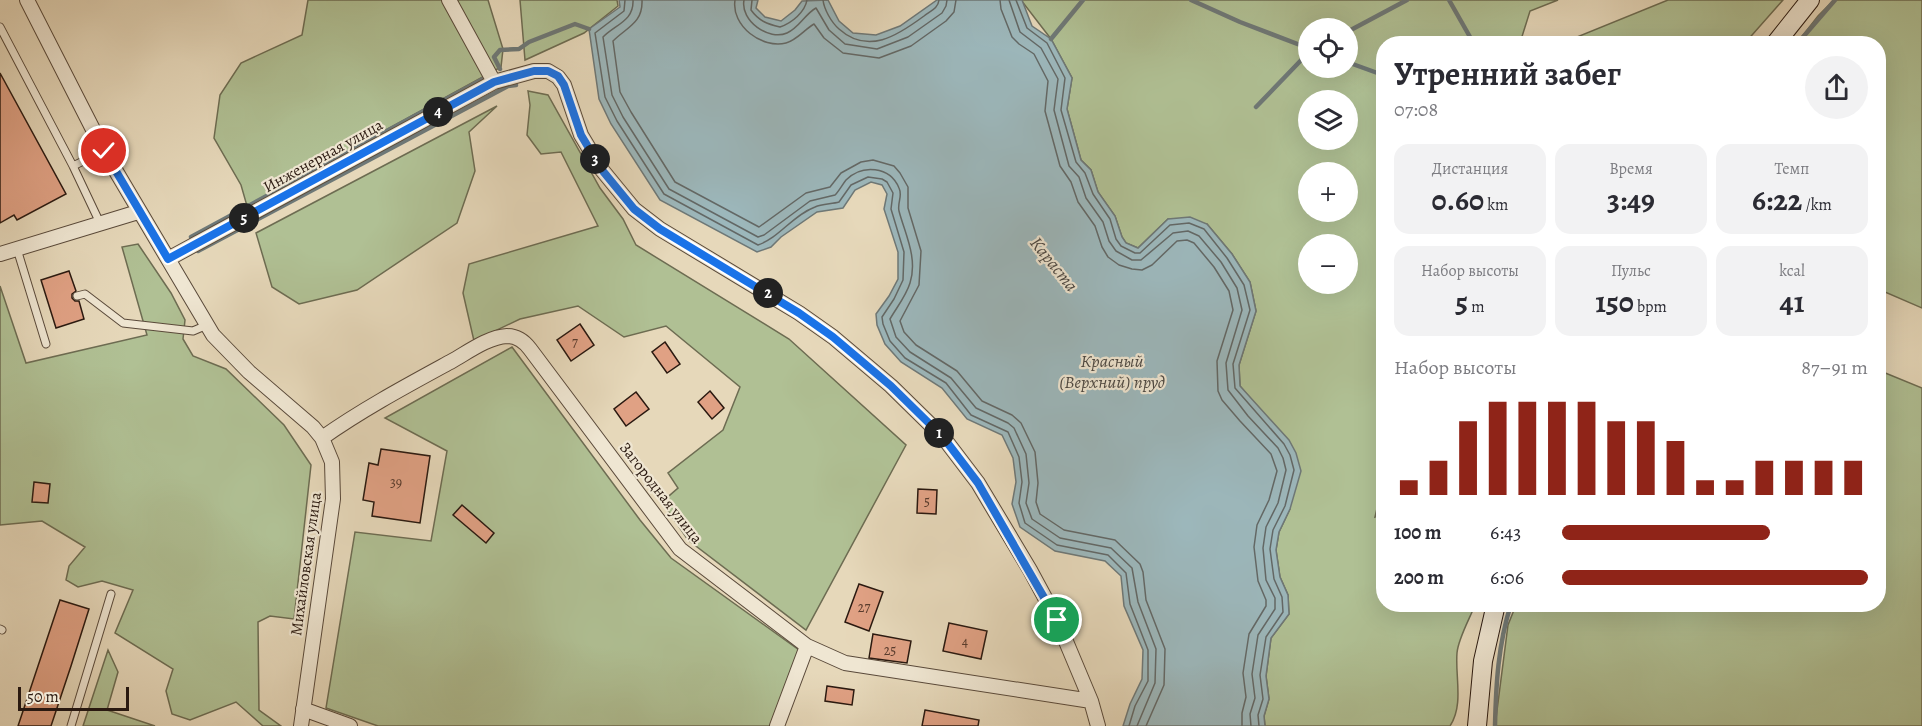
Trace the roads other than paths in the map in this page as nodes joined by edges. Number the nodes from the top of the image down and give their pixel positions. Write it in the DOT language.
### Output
graph roads {
  1 [pos="27,0"];
  2 [pos="449,0"];
  3 [pos="1810,0"];
  4 [pos="0,27"];
  5 [pos="1781,36"];
  6 [pos="494,82"];
  7 [pos="104,151"];
  8 [pos="73,166"];
  9 [pos="138,212"];
  10 [pos="101,224"];
  11 [pos="17,249"];
  12 [pos="0,254"];
  13 [pos="168,259"];
  14 [pos="77,296"];
  15 [pos="207,325"];
  16 [pos="46,344"];
  17 [pos="322,438"];
  18 [pos="111,594"];
  19 [pos="1494,612"];
  20 [pos="807,646"];
  21 [pos="1091,701"];
  22 [pos="303,709"];
  23 [pos="71,726"];
  24 [pos="301,726"];
  25 [pos="350,726"];
  26 [pos="777,726"];
  27 [pos="1098,726"];
  28 [pos="1477,726"];
  1 -- 7 [label="street, Михайловская улица"];
  2 -- 6 [label="street"];
  3 -- 5 [label="main road"];
  4 -- 8 [label="lane"];
  6 -- 13 [label="street, Инженерная улица"];
  6 -- 21 [label="street, Инженерная улица"];
  7 -- 8 [label="lane"];
  7 -- 9 [label="street, Михайловская улица"];
  8 -- 10 [label="lane"];
  9 -- 10 [label="street"];
  9 -- 13 [label="street, Михайловская улица"];
  10 -- 11 [label="street"];
  11 -- 12 [label="street"];
  11 -- 16 [label="lane"];
  13 -- 15 [label="street, Михайловская улица"];
  14 -- 15 [label="lane"];
  15 -- 17 [label="street, Михайловская улица"];
  17 -- 20 [label="street, Загородная улица"];
  17 -- 22 [label="street, Михайловская улица"];
  18 -- 23 [label="lane"];
  19 -- 28 [label="main road"];
  20 -- 21 [label="street, Загородная улица"];
  20 -- 26 [label="street"];
  21 -- 27 [label="street"];
  22 -- 24 [label="street, Михайловская улица"];
  22 -- 25 [label="street"];
}
